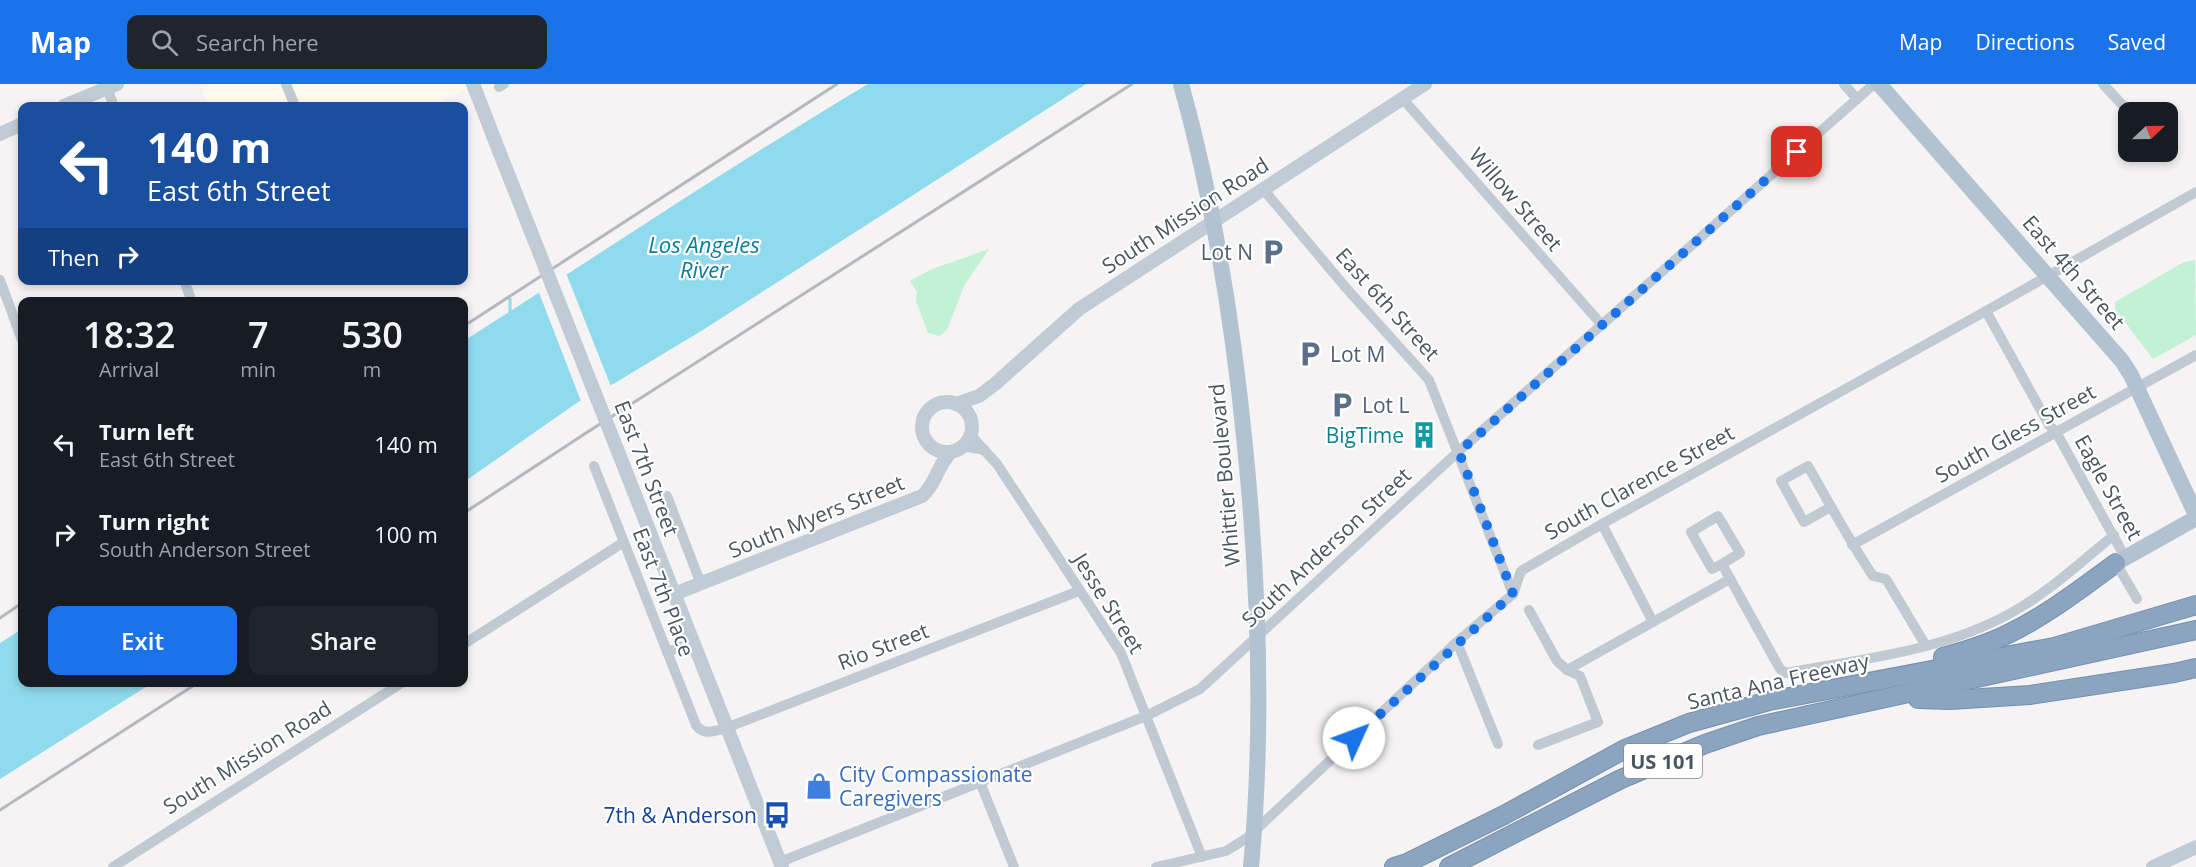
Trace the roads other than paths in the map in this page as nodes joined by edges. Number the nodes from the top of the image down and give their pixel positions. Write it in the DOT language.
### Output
graph roads {
  1 [pos="286,84"];
  2 [pos="473,84"];
  3 [pos="1181,84"];
  4 [pos="1425,84"];
  5 [pos="1844,84"];
  6 [pos="1874,84"];
  7 [pos="1879,84"];
  8 [pos="2103,84"];
  9 [pos="110,85"];
  10 [pos="1401,98"];
  11 [pos="1857,99"];
  12 [pos="73,102"];
  13 [pos="113,102"];
  14 [pos="293,102"];
  15 [pos="2120,102"];
  16 [pos="18,126"];
  17 [pos="0,134"];
  18 [pos="1263,189"];
  19 [pos="2196,192"];
  20 [pos="2049,276"];
  21 [pos="0,280"];
  22 [pos="1986,311"];
  23 [pos="1602,325"];
  24 [pos="18,329"];
  25 [pos="2196,355"];
  26 [pos="2137,388"];
  27 [pos="979,396"];
  28 [pos="956,404"];
  29 [pos="971,426"];
  30 [pos="2056,432"];
  31 [pos="932,447"];
  32 [pos="957,449"];
  33 [pos="985,450"];
  34 [pos="1459,452"];
  35 [pos="594,466"];
  36 [pos="936,475"];
  37 [pos="667,496"];
  38 [pos="1831,507"];
  39 [pos="2196,517"];
  40 [pos="1602,524"];
  41 [pos="2114,535"];
  42 [pos="624,542"];
  43 [pos="1852,545"];
  44 [pos="2121,560"];
  45 [pos="1722,564"];
  46 [pos="1730,579"];
  47 [pos="700,584"];
  48 [pos="1079,591"];
  49 [pos="674,594"];
  50 [pos="1513,594"];
  51 [pos="2137,599"];
  52 [pos="2196,605"];
  53 [pos="1529,610"];
  54 [pos="1653,622"];
  55 [pos="2196,630"];
  56 [pos="468,641"];
  57 [pos="1457,642"];
  58 [pos="692,643"];
  59 [pos="1926,646"];
  60 [pos="667,652"];
  61 [pos="2196,668"];
  62 [pos="1567,670"];
  63 [pos="395,687"];
  64 [pos="1893,698"];
  65 [pos="1769,701"];
  66 [pos="1146,716"];
  67 [pos="726,728"];
  68 [pos="701,731"];
  69 [pos="1498,744"];
  70 [pos="1538,745"];
  71 [pos="980,782"];
  72 [pos="2196,847"];
  73 [pos="1202,857"];
  74 [pos="781,865"];
  75 [pos="113,867"];
  76 [pos="1014,867"];
  77 [pos="1155,867"];
  78 [pos="1251,867"];
  79 [pos="1394,867"];
  80 [pos="1449,867"];
  81 [pos="2153,867"];
  1 -- 14 [label="street"];
  2 -- 49 [label="street, East 7th Street, bridge"];
  3 -- 78 [label="main road, Whittier Boulevard, bridge"];
  4 -- 10 [label="street, South Mission Road"];
  5 -- 11 [label="street"];
  6 -- 11 [label="street, South Anderson Street"];
  7 -- 20 [label="main road, East 4th Street"];
  8 -- 15 [label="street"];
  9 -- 12 [label="street"];
  9 -- 13 [label="street"];
  10 -- 18 [label="street, South Mission Road"];
  10 -- 23 [label="street, Willow Street"];
  11 -- 23 [label="street, South Anderson Street"];
  16 -- 17 [label="street"];
  18 -- 27 [label="street, South Mission Road"];
  18 -- 34 [label="street, East 6th Street"];
  19 -- 20 [label="street, South Clarence Street"];
  20 -- 22 [label="street, South Clarence Street"];
  20 -- 26 [label="main road, East 4th Street"];
  21 -- 24 [label="street"];
  22 -- 30 [label="street, Eagle Street"];
  22 -- 40 [label="street, South Clarence Street"];
  23 -- 34 [label="street, South Anderson Street"];
  25 -- 26 [label="street, South Gless Street"];
  26 -- 30 [label="street, South Gless Street"];
  26 -- 39 [label="main road, East 4th Street"];
  27 -- 28 [label="street, South Mission Road"];
  27 -- 29 [label="street"];
  28 -- 29 [label="street"];
  28 -- 31 [label="street"];
  29 -- 32 [label="street"];
  29 -- 33 [label="street, Jesse Street"];
  30 -- 41 [label="street, Eagle Street"];
  30 -- 43 [label="street, South Gless Street"];
  31 -- 32 [label="street"];
  31 -- 36 [label="street"];
  32 -- 33 [label="street"];
  32 -- 36 [label="street, South Myers Street"];
  33 -- 48 [label="street, Jesse Street"];
  34 -- 50 [label="street, East 6th Street"];
  34 -- 66 [label="street, South Anderson Street"];
  35 -- 42 [label="street, East 7th Place"];
  36 -- 47 [label="street, South Myers Street"];
  37 -- 47 [label="street"];
  38 -- 38 [label="street"];
  38 -- 43 [label="street"];
  39 -- 44 [label="main road"];
  40 -- 50 [label="street, South Clarence Street"];
  40 -- 54 [label="street"];
  41 -- 44 [label="street, Eagle Street"];
  41 -- 59 [label="street"];
  42 -- 56 [label="street"];
  42 -- 60 [label="street, East 7th Place"];
  43 -- 59 [label="street"];
  44 -- 51 [label="street, Eagle Street"];
  44 -- 65 [label="highway"];
  45 -- 45 [label="street"];
  45 -- 46 [label="street"];
  46 -- 54 [label="street"];
  46 -- 59 [label="street"];
  47 -- 49 [label="street, South Myers Street"];
  48 -- 66 [label="street, Jesse Street"];
  48 -- 67 [label="street, Rio Street"];
  49 -- 58 [label="street, East 7th Street"];
  50 -- 57 [label="street, South Clarence Street"];
  52 -- 65 [label="highway, Santa Ana Freeway / US 101"];
  53 -- 62 [label="street"];
  54 -- 62 [label="street"];
  55 -- 64 [label="highway, Santa Ana Freeway / US 101"];
  57 -- 69 [label="street"];
  57 -- 73 [label="street, South Clarence Street"];
  58 -- 60 [label="street"];
  58 -- 67 [label="street, East 7th Street"];
  60 -- 68 [label="street, East 7th Place"];
  61 -- 64 [label="highway"];
  62 -- 70 [label="street"];
  63 -- 75 [label="street, South Mission Road"];
  64 -- 80 [label="highway, Santa Ana Freeway / US 101"];
  65 -- 79 [label="highway, Santa Ana Freeway / US 101"];
  66 -- 71 [label="street, South Anderson Street"];
  66 -- 73 [label="street, Jesse Street"];
  67 -- 68 [label="street, Rio Street"];
  67 -- 74 [label="street, East 7th Street"];
  71 -- 74 [label="street, South Anderson Street"];
  71 -- 76 [label="street"];
  72 -- 81 [label="street"];
  73 -- 77 [label="street, South Clarence Street"];
}
